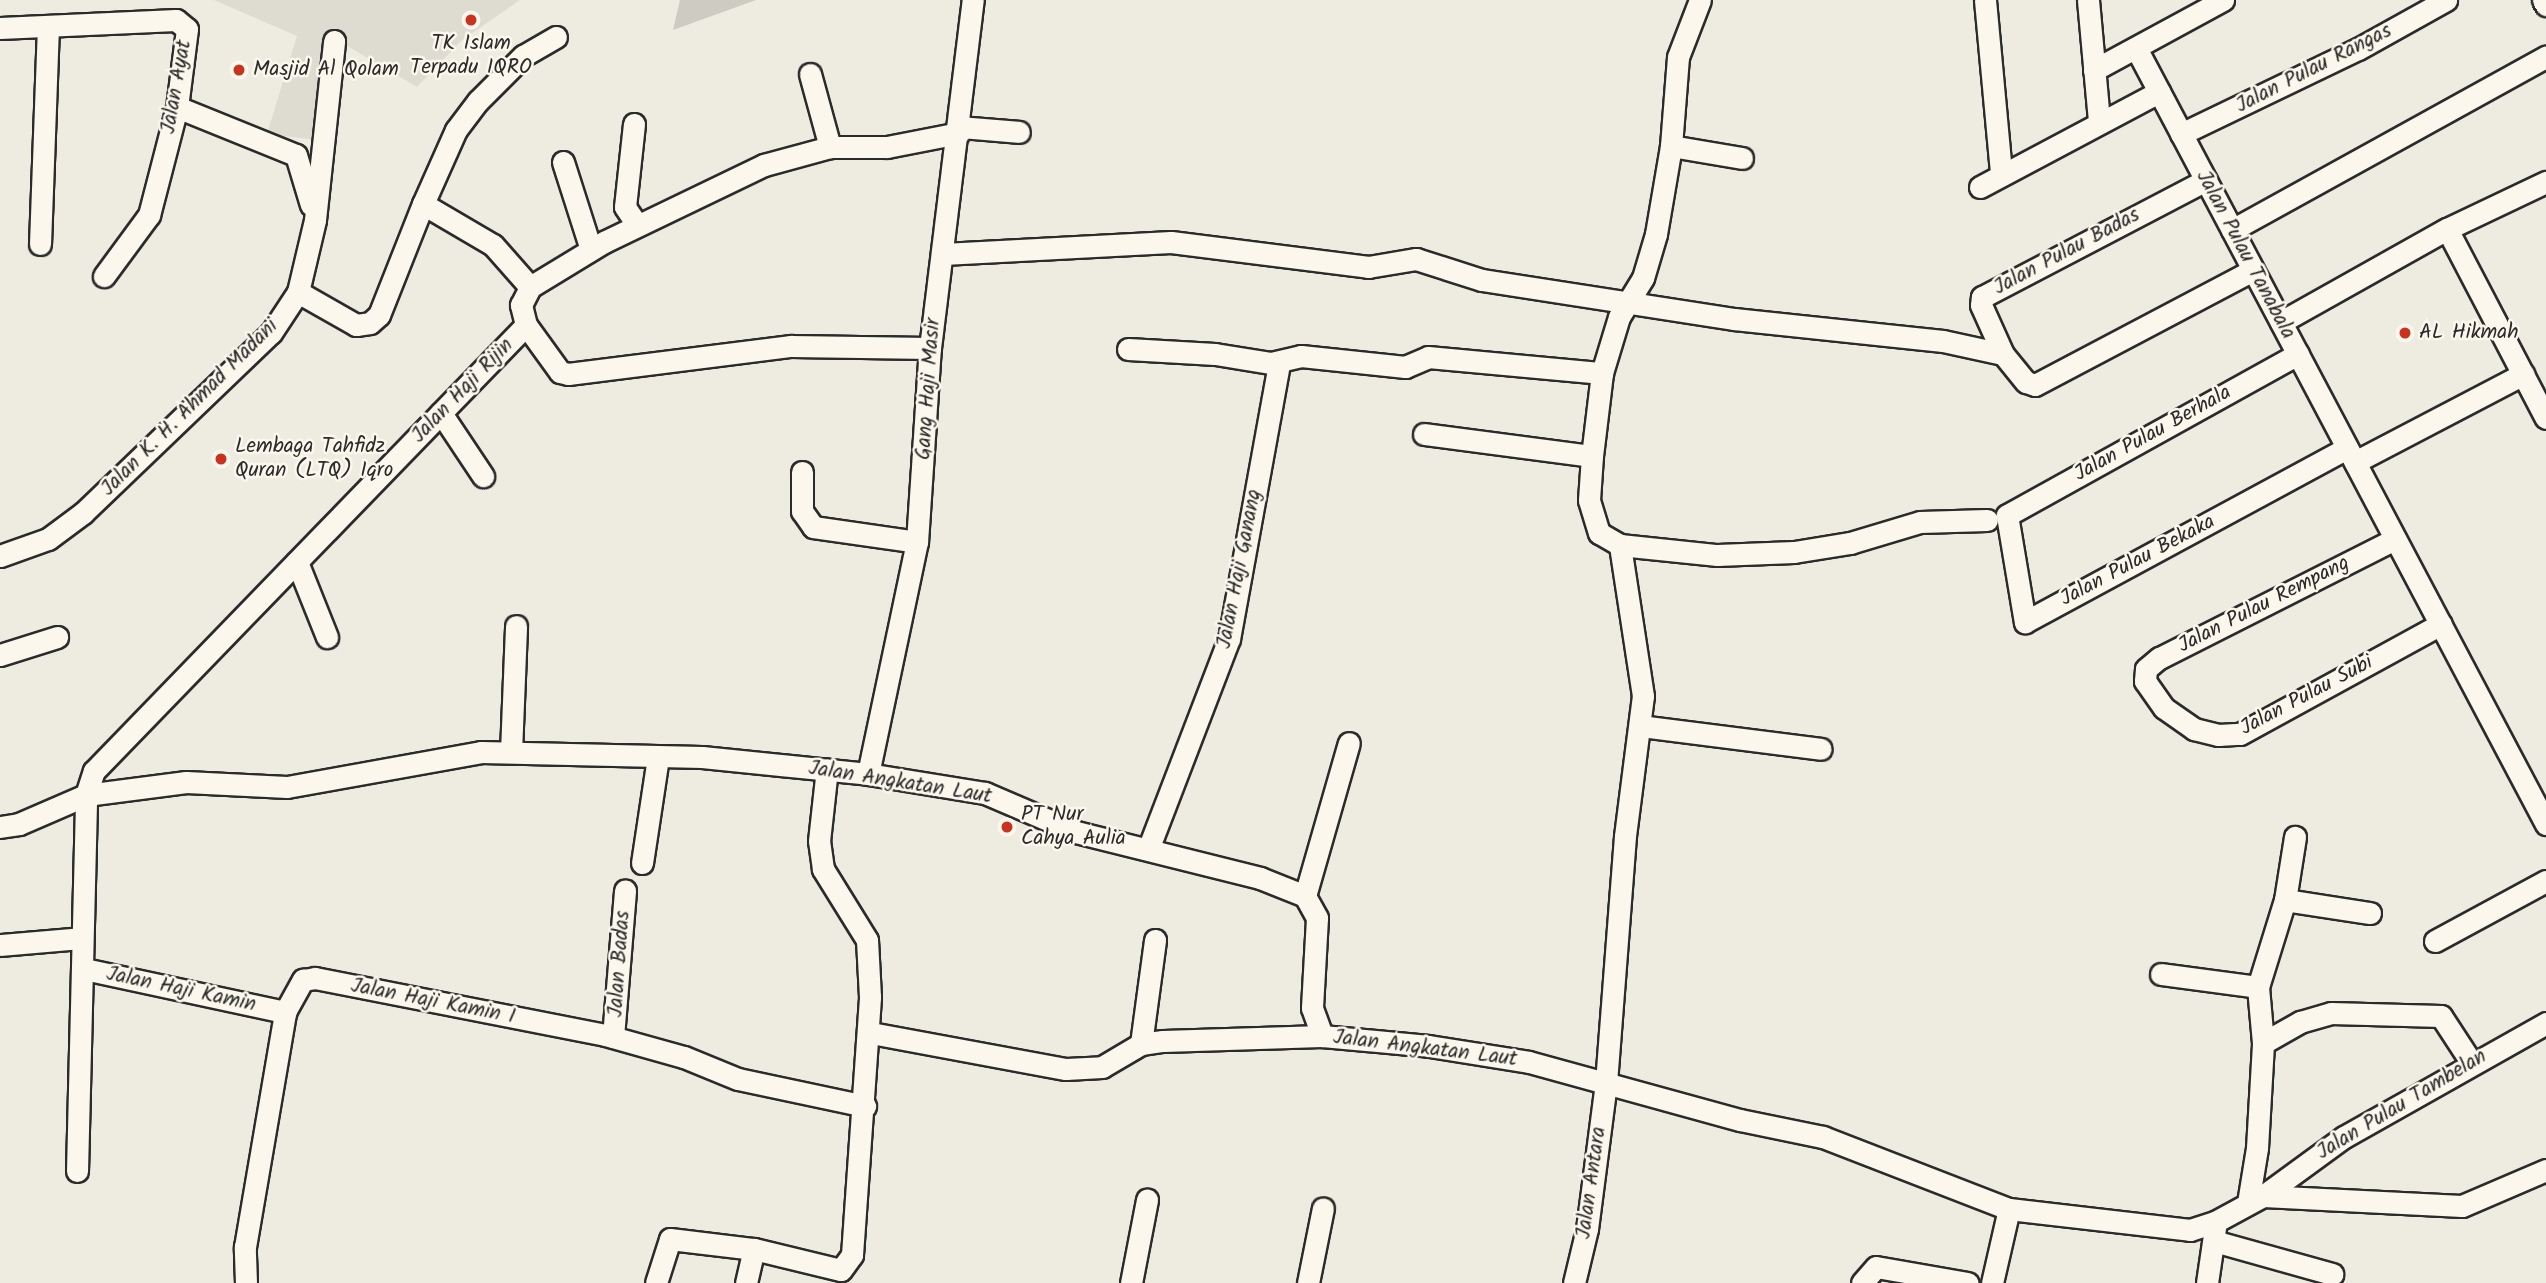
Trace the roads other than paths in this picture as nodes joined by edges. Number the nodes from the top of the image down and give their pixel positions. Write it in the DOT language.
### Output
graph roads {
  1 [pos="973,0"];
  2 [pos="1700,0"];
  3 [pos="1985,0"];
  4 [pos="2088,0"];
  5 [pos="2223,0"];
  6 [pos="2446,0"];
  7 [pos="2543,0"];
  8 [pos="2546,5"];
  9 [pos="2188,9"];
  10 [pos="48,26"];
  11 [pos="0,28"];
  12 [pos="556,37"];
  13 [pos="334,41"];
  14 [pos="2136,48"];
  15 [pos="2546,57"];
  16 [pos="2094,70"];
  17 [pos="810,74"];
  18 [pos="2159,92"];
  19 [pos="177,107"];
  20 [pos="2099,121"];
  21 [pos="634,124"];
  22 [pos="960,130"];
  23 [pos="1019,132"];
  24 [pos="2181,134"];
  25 [pos="1671,146"];
  26 [pos="830,147"];
  27 [pos="1742,158"];
  28 [pos="563,162"];
  29 [pos="2001,174"];
  30 [pos="2206,180"];
  31 [pos="2546,182"];
  32 [pos="1980,187"];
  33 [pos="423,204"];
  34 [pos="315,220"];
  35 [pos="638,225"];
  36 [pos="2447,229"];
  37 [pos="2232,230"];
  38 [pos="40,244"];
  39 [pos="591,250"];
  40 [pos="943,254"];
  41 [pos="2253,270"];
  42 [pos="104,276"];
  43 [pos="530,287"];
  44 [pos="298,292"];
  45 [pos="1631,301"];
  46 [pos="2281,322"];
  47 [pos="526,325"];
  48 [pos="930,348"];
  49 [pos="1128,349"];
  50 [pos="2003,354"];
  51 [pos="2298,354"];
  52 [pos="1279,363"];
  53 [pos="1602,373"];
  54 [pos="2523,374"];
  55 [pos="441,413"];
  56 [pos="2546,418"];
  57 [pos="1424,434"];
  58 [pos="2351,455"];
  59 [pos="1592,456"];
  60 [pos="802,472"];
  61 [pos="483,476"];
  62 [pos="1997,517"];
  63 [pos="2395,539"];
  64 [pos="917,542"];
  65 [pos="1620,545"];
  66 [pos="0,556"];
  67 [pos="297,562"];
  68 [pos="2441,624"];
  69 [pos="516,626"];
  70 [pos="57,637"];
  71 [pos="327,637"];
  72 [pos="0,655"];
  73 [pos="2145,681"];
  74 [pos="1640,726"];
  75 [pos="1349,743"];
  76 [pos="1821,749"];
  77 [pos="511,751"];
  78 [pos="658,757"];
  79 [pos="827,769"];
  80 [pos="868,774"];
  81 [pos="86,795"];
  82 [pos="2546,824"];
  83 [pos="0,827"];
  84 [pos="2295,837"];
  85 [pos="1149,848"];
  86 [pos="642,863"];
  87 [pos="2546,881"];
  88 [pos="625,890"];
  89 [pos="1305,896"];
  90 [pos="2286,900"];
  91 [pos="2370,913"];
  92 [pos="82,938"];
  93 [pos="1155,940"];
  94 [pos="2435,941"];
  95 [pos="0,945"];
  96 [pos="84,969"];
  97 [pos="2161,974"];
  98 [pos="2258,987"];
  99 [pos="285,1012"];
  100 [pos="2546,1023"];
  101 [pos="871,1034"];
  102 [pos="1322,1036"];
  103 [pos="613,1037"];
  104 [pos="2263,1043"];
  105 [pos="1141,1045"];
  106 [pos="2471,1062"];
  107 [pos="1606,1083"];
  108 [pos="865,1106"];
  109 [pos="2546,1170"];
  110 [pos="77,1171"];
  111 [pos="2255,1199"];
  112 [pos="1147,1200"];
  113 [pos="1323,1208"];
  114 [pos="2009,1209"];
  115 [pos="2214,1232"];
  116 [pos="754,1249"];
  117 [pos="2332,1275"];
  118 [pos="246,1283"];
  119 [pos="656,1283"];
  120 [pos="746,1283"];
  121 [pos="1131,1283"];
  122 [pos="1308,1283"];
  123 [pos="1574,1283"];
  124 [pos="1862,1283"];
  125 [pos="1968,1283"];
  126 [pos="1992,1283"];
  127 [pos="2207,1283"];
  1 -- 22 [label="street, Gang Haji Masir"];
  2 -- 25 [label="street"];
  3 -- 29 [label="street"];
  4 -- 16 [label="street"];
  5 -- 9 [label="street"];
  6 -- 24 [label="street, Jalan Pulau Rangas"];
  7 -- 8 [label="street"];
  9 -- 14 [label="street"];
  10 -- 11 [label="street, Jalan Ayat"];
  10 -- 19 [label="street, Jalan Ayat"];
  10 -- 38 [label="street"];
  12 -- 33 [label="street"];
  13 -- 34 [label="street, Jalan K. H. Ahmad Madani"];
  14 -- 16 [label="street"];
  14 -- 18 [label="street, Jalan Pulau Tanabala"];
  15 -- 37 [label="street"];
  16 -- 20 [label="street"];
  17 -- 26 [label="street"];
  18 -- 20 [label="street"];
  18 -- 24 [label="street, Jalan Pulau Tanabala"];
  19 -- 34 [label="street"];
  19 -- 42 [label="street, Jalan Ayat"];
  20 -- 29 [label="street"];
  21 -- 35 [label="street"];
  22 -- 23 [label="street"];
  22 -- 26 [label="street"];
  22 -- 40 [label="street, Gang Haji Masir"];
  24 -- 30 [label="street, Jalan Pulau Tanabala"];
  25 -- 27 [label="street"];
  25 -- 45 [label="street"];
  26 -- 35 [label="street"];
  28 -- 39 [label="street"];
  29 -- 32 [label="street"];
  30 -- 37 [label="street, Jalan Pulau Tanabala"];
  30 -- 50 [label="street, Jalan Pulau Badas"];
  31 -- 36 [label="street"];
  33 -- 43 [label="street"];
  33 -- 44 [label="street"];
  34 -- 44 [label="street, Jalan K. H. Ahmad Madani"];
  35 -- 39 [label="street"];
  36 -- 46 [label="street"];
  36 -- 54 [label="street"];
  37 -- 41 [label="street, Jalan Pulau Tanabala"];
  39 -- 43 [label="street"];
  40 -- 45 [label="street"];
  40 -- 48 [label="street, Gang Haji Masir"];
  41 -- 46 [label="street, Jalan Pulau Tanabala"];
  41 -- 50 [label="street, Jalan Pulau Badas"];
  43 -- 47 [label="street, Jalan Haji Rijin"];
  44 -- 66 [label="street, Jalan K. H. Ahmad Madani"];
  45 -- 50 [label="street"];
  45 -- 53 [label="street"];
  46 -- 51 [label="street, Jalan Pulau Tanabala"];
  47 -- 48 [label="street"];
  47 -- 55 [label="street, Jalan Haji Rijin"];
  48 -- 64 [label="street, Gang Haji Masir"];
  49 -- 52 [label="street"];
  51 -- 58 [label="street, Jalan Pulau Tanabala"];
  51 -- 62 [label="street, Jalan Pulau Berhala"];
  52 -- 53 [label="street"];
  52 -- 85 [label="street, Jalan Haji Ganang"];
  53 -- 59 [label="street"];
  54 -- 56 [label="street"];
  54 -- 58 [label="street"];
  55 -- 61 [label="street"];
  55 -- 67 [label="street, Jalan Haji Rijin"];
  57 -- 59 [label="street"];
  58 -- 62 [label="street, Jalan Pulau Bekaka"];
  58 -- 63 [label="street, Jalan Pulau Tanabala"];
  59 -- 65 [label="street"];
  60 -- 64 [label="street"];
  62 -- 65 [label="street"];
  63 -- 68 [label="street, Jalan Pulau Tanabala"];
  63 -- 73 [label="street, Jalan Pulau Rempang"];
  64 -- 80 [label="street, Gang Haji Masir"];
  65 -- 74 [label="street, Jalan Antara"];
  67 -- 71 [label="street"];
  67 -- 81 [label="street, Jalan Haji Rijin"];
  68 -- 73 [label="street, Jalan Pulau Subi"];
  68 -- 82 [label="street, Jalan Pulau Tanabala"];
  69 -- 77 [label="street"];
  70 -- 72 [label="street"];
  74 -- 76 [label="street"];
  74 -- 107 [label="street, Jalan Antara"];
  75 -- 89 [label="street"];
  77 -- 78 [label="street, Jalan Angkatan Laut"];
  77 -- 81 [label="street, Jalan Angkatan Laut"];
  78 -- 79 [label="street, Jalan Angkatan Laut"];
  78 -- 86 [label="street"];
  79 -- 80 [label="street, Jalan Angkatan Laut"];
  79 -- 101 [label="street"];
  80 -- 85 [label="street, Jalan Angkatan Laut"];
  81 -- 83 [label="street, Jalan Angkatan Laut"];
  81 -- 92 [label="street, Jalan Haji Kamin"];
  84 -- 90 [label="street"];
  85 -- 89 [label="street, Jalan Angkatan Laut"];
  87 -- 94 [label="street"];
  88 -- 103 [label="street, Jalan Badas"];
  89 -- 102 [label="street, Jalan Angkatan Laut"];
  90 -- 91 [label="street"];
  90 -- 98 [label="street"];
  92 -- 95 [label="street"];
  92 -- 96 [label="street, Jalan Haji Kamin"];
  93 -- 105 [label="street"];
  96 -- 99 [label="street, Jalan Haji Kamin"];
  96 -- 110 [label="street"];
  97 -- 98 [label="street"];
  98 -- 104 [label="street"];
  99 -- 103 [label="street, Jalan Haji Kamin I"];
  99 -- 118 [label="street, Jalan Haji Kamin I"];
  100 -- 106 [label="street, Jalan Pulau Tambelan"];
  101 -- 105 [label="street"];
  101 -- 108 [label="street"];
  102 -- 105 [label="street"];
  102 -- 107 [label="street, Jalan Angkatan Laut"];
  103 -- 108 [label="street, Jalan Haji Kamin I"];
  104 -- 106 [label="street"];
  104 -- 111 [label="street"];
  106 -- 111 [label="street, Jalan Pulau Tambelan"];
  107 -- 114 [label="street, Jalan Angkatan Laut"];
  107 -- 123 [label="street, Jalan Antara"];
  108 -- 116 [label="street"];
  109 -- 111 [label="street"];
  111 -- 115 [label="street, Jalan Angkatan Laut"];
  112 -- 121 [label="street"];
  113 -- 122 [label="street"];
  114 -- 115 [label="street, Jalan Angkatan Laut"];
  114 -- 126 [label="street"];
  115 -- 117 [label="street"];
  115 -- 127 [label="street"];
  116 -- 119 [label="street"];
  116 -- 120 [label="street"];
  124 -- 125 [label="street"];
}
